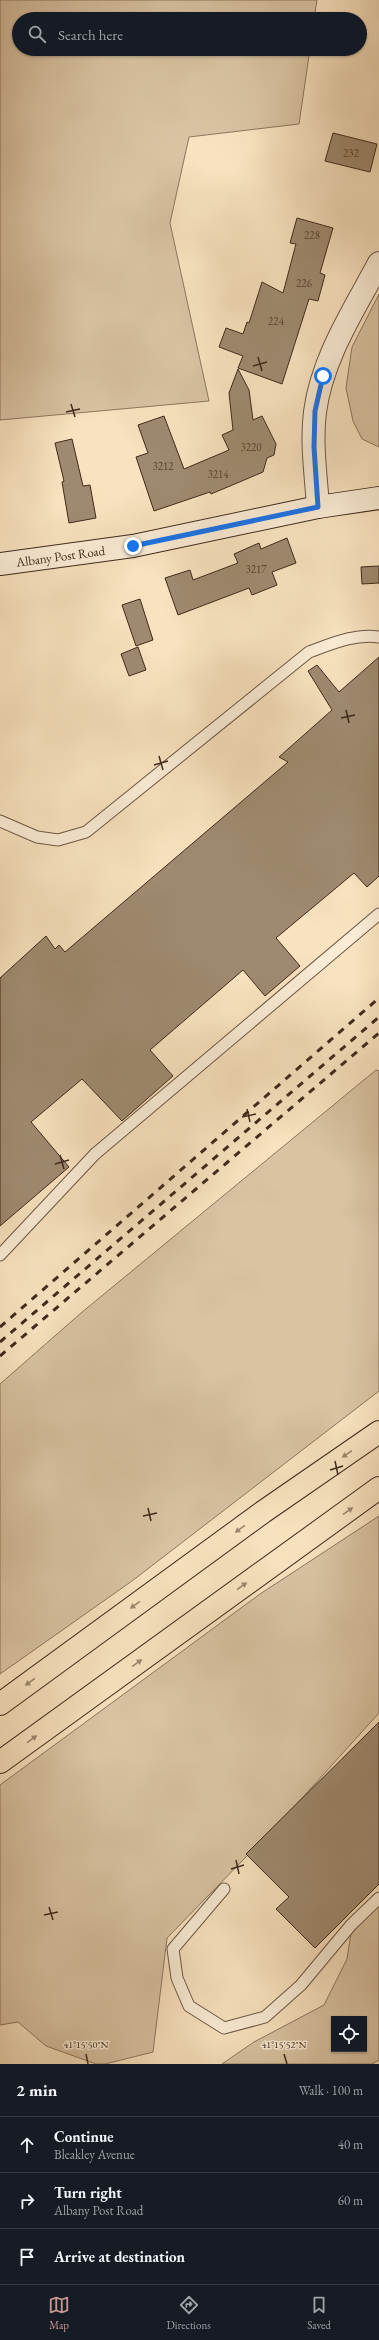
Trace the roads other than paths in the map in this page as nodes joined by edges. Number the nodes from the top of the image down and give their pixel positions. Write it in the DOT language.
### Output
graph roads {
  1 [pos="379,263"];
  2 [pos="379,498"];
  3 [pos="318,507"];
  4 [pos="0,564"];
  5 [pos="379,637"];
  6 [pos="0,821"];
  7 [pos="379,914"];
  8 [pos="0,1255"];
  9 [pos="379,1432"];
  10 [pos="379,1488"];
  11 [pos="0,1704"];
  12 [pos="0,1762"];
  13 [pos="224,1889"];
  14 [pos="379,1898"];
  1 -- 3 [label="main road"];
  2 -- 3 [label="main road, Albany Post Road"];
  3 -- 4 [label="main road, Albany Post Road"];
  5 -- 6 [label="lane"];
  7 -- 8 [label="lane"];
  9 -- 11 [label="highway, one-way"];
  12 -- 10 [label="highway, one-way"];
  13 -- 14 [label="lane"];
}
